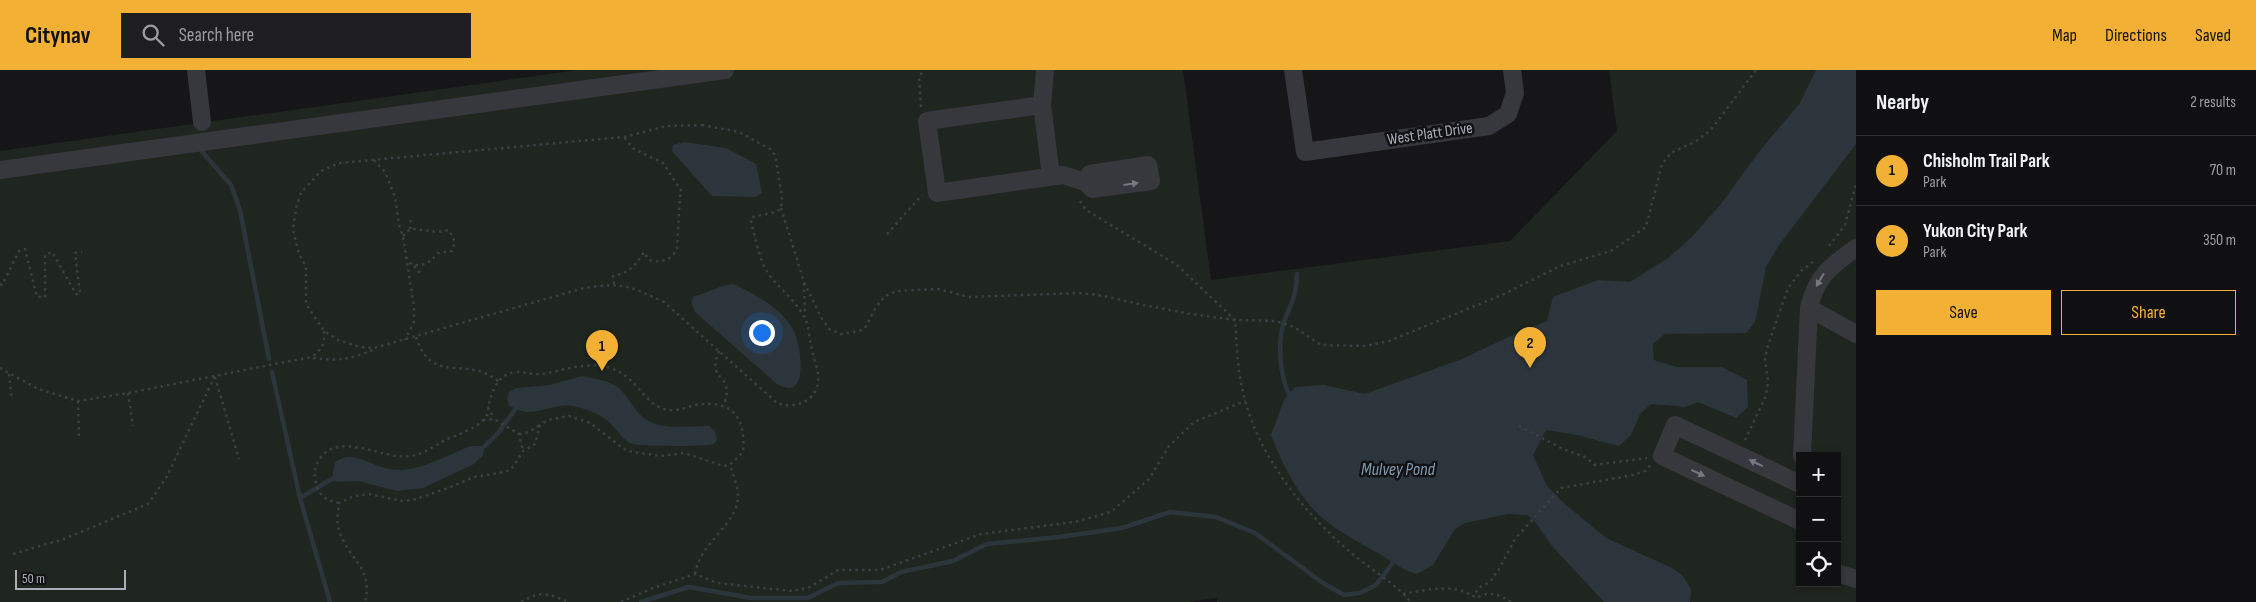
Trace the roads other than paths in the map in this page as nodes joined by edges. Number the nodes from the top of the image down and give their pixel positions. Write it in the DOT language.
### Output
graph roads {
  1 [pos="196,70"];
  2 [pos="725,70"];
  3 [pos="1044,70"];
  4 [pos="1293,70"];
  5 [pos="1512,70"];
  6 [pos="1042,105"];
  7 [pos="202,122"];
  8 [pos="0,170"];
  9 [pos="1051,176"];
  10 [pos="1080,180"];
  11 [pos="1853,254"];
  12 [pos="1809,308"];
  13 [pos="1856,334"];
  14 [pos="1802,452"];
  15 [pos="1796,482"];
  16 [pos="1796,519"];
  17 [pos="1841,574"];
  18 [pos="1856,580"];
  1 -- 7 [label="street"];
  2 -- 8 [label="street"];
  3 -- 6 [label="street"];
  4 -- 5 [label="street, West Platt Drive"];
  6 -- 9 [label="street"];
  6 -- 9 [label="street"];
  9 -- 10 [label="street"];
  11 -- 12 [label="street, one-way"];
  12 -- 13 [label="street"];
  12 -- 14 [label="street"];
  15 -- 16 [label="street, one-way"];
  17 -- 18 [label="street"];
}
